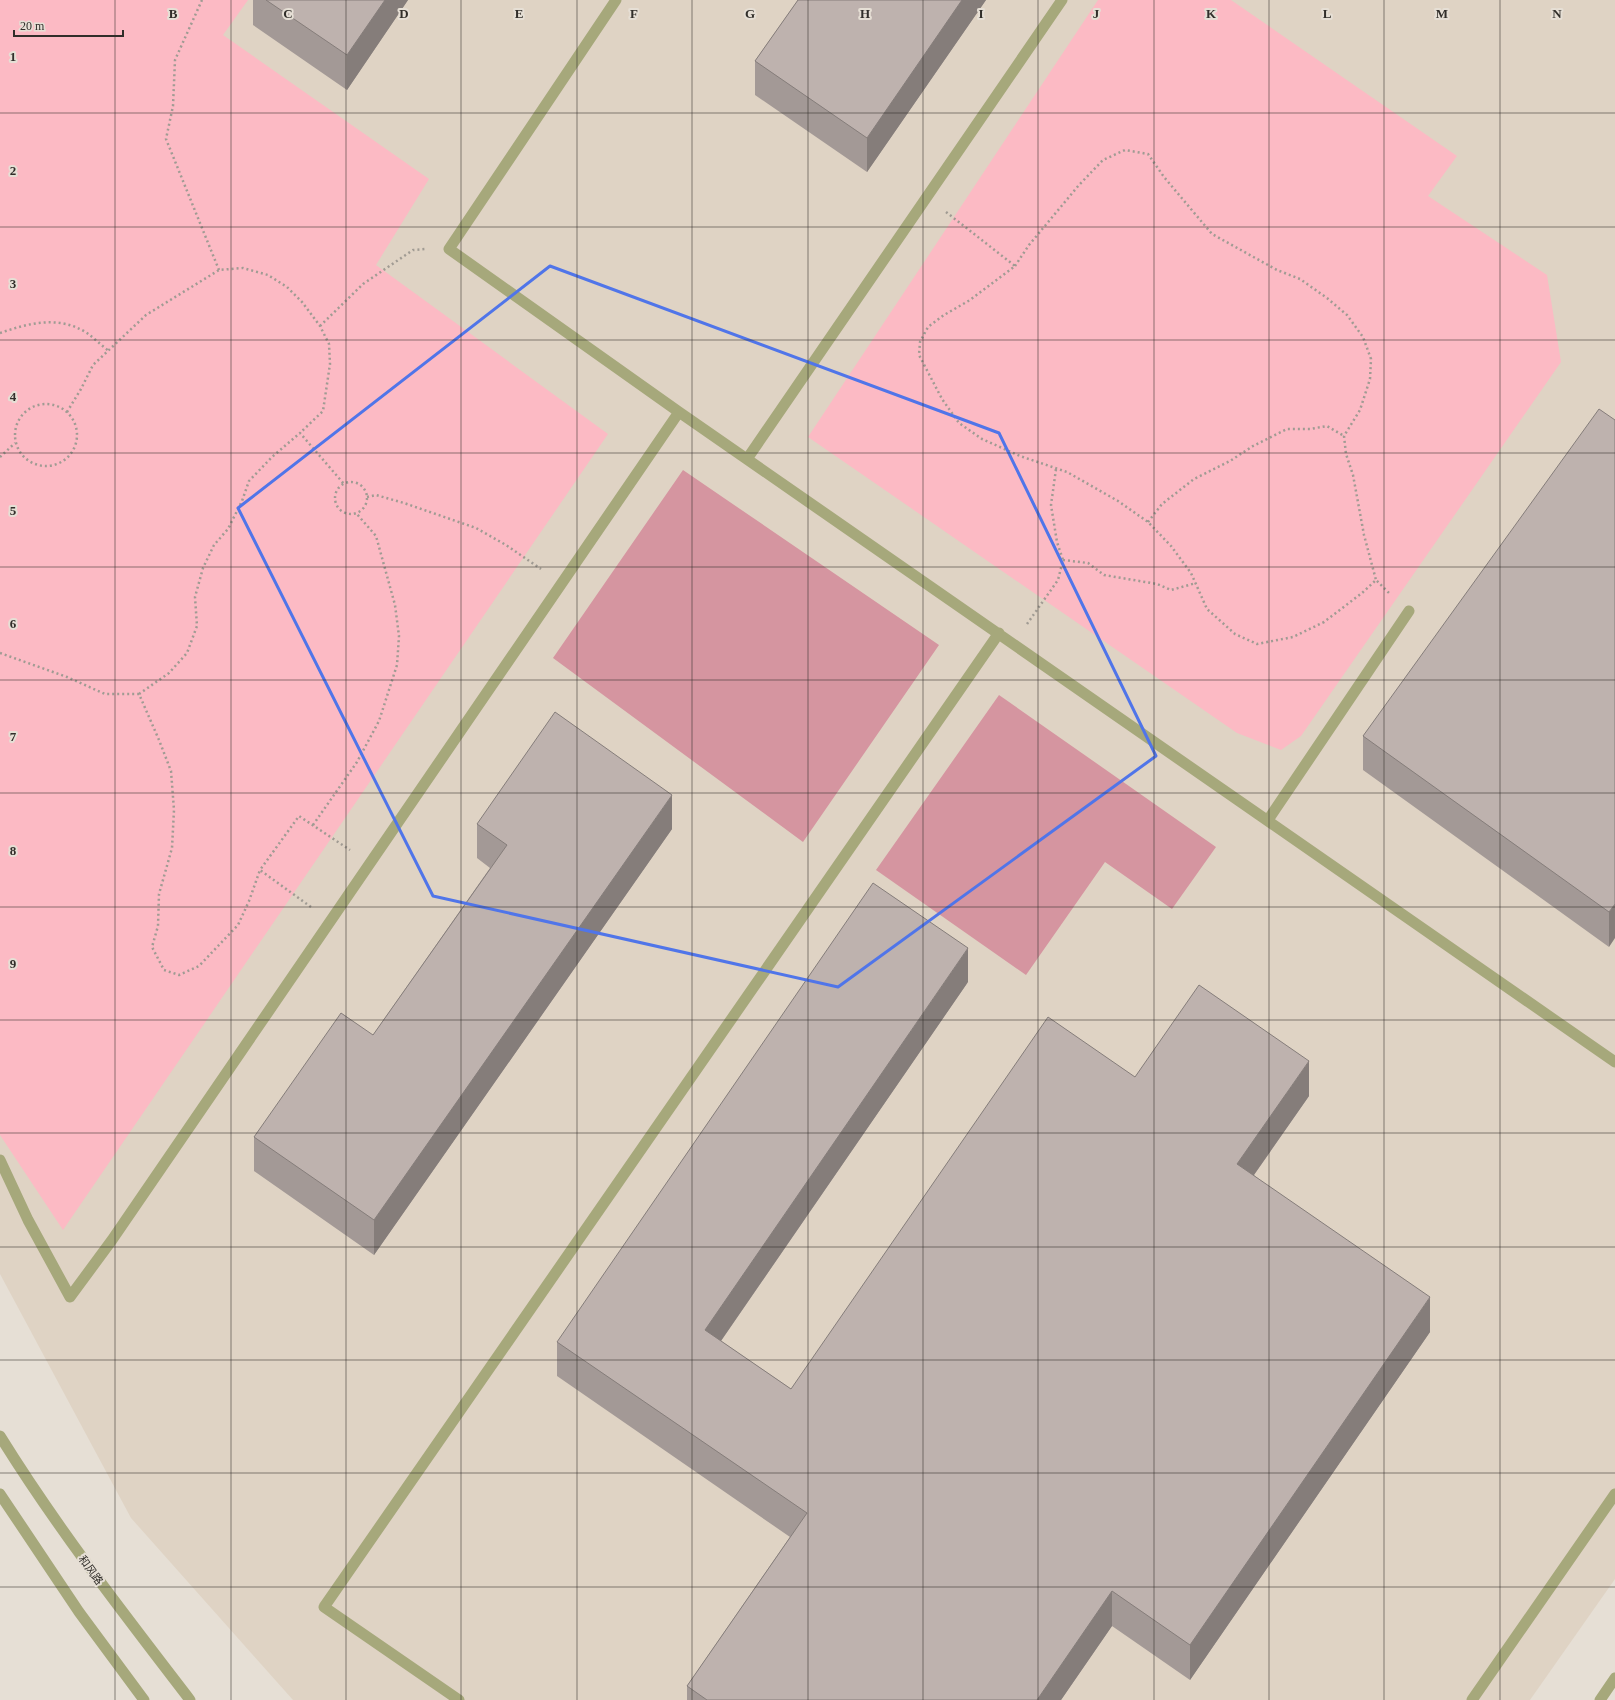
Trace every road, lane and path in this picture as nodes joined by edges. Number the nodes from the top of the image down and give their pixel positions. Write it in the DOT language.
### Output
graph roads {
  1 [pos="202,0"];
  2 [pos="616,0"];
  3 [pos="1062,0"];
  4 [pos="927,197"];
  5 [pos="449,249"];
  6 [pos="1015,266"];
  7 [pos="219,270"];
  8 [pos="320,326"];
  9 [pos="0,333"];
  10 [pos="109,351"];
  11 [pos="67,412"];
  12 [pos="679,412"];
  13 [pos="300,433"];
  14 [pos="1344,436"];
  15 [pos="15,443"];
  16 [pos="0,457"];
  17 [pos="747,459"];
  18 [pos="1056,469"];
  19 [pos="344,484"];
  20 [pos="367,497"];
  21 [pos="356,513"];
  22 [pos="1148,522"];
  23 [pos="1063,560"];
  24 [pos="1376,580"];
  25 [pos="1196,583"];
  26 [pos="561,584"];
  27 [pos="1409,611"];
  28 [pos="999,633"];
  29 [pos="1014,643"];
  30 [pos="0,652"];
  31 [pos="139,694"];
  32 [pos="1268,820"];
  33 [pos="313,825"];
  34 [pos="370,863"];
  35 [pos="260,870"];
  36 [pos="331,921"];
  37 [pos="1615,1062"];
  38 [pos="0,1160"];
  39 [pos="0,1436"];
  40 [pos="0,1494"];
  41 [pos="1615,1494"];
  42 [pos="1615,1678"];
  43 [pos="144,1700"];
  44 [pos="190,1700"];
  45 [pos="459,1700"];
  46 [pos="1472,1700"];
  47 [pos="1600,1700"];
  1 -- 7 [label="path"];
  2 -- 5 [label="street"];
  3 -- 4 [label="street"];
  4 -- 6 [label="path"];
  4 -- 17 [label="street"];
  5 -- 8 [label="path"];
  5 -- 12 [label="street"];
  6 -- 14 [label="path"];
  6 -- 18 [label="path"];
  7 -- 8 [label="path"];
  7 -- 10 [label="path"];
  8 -- 13 [label="path"];
  9 -- 10 [label="path"];
  10 -- 11 [label="path"];
  11 -- 15 [label="path"];
  11 -- 15 [label="path"];
  12 -- 17 [label="street"];
  12 -- 26 [label="street"];
  13 -- 19 [label="path"];
  13 -- 31 [label="path"];
  14 -- 22 [label="path"];
  14 -- 24 [label="path"];
  15 -- 16 [label="path"];
  17 -- 28 [label="street"];
  18 -- 22 [label="path"];
  18 -- 23 [label="path"];
  19 -- 20 [label="path"];
  19 -- 21 [label="path"];
  20 -- 21 [label="path"];
  20 -- 26 [label="path"];
  21 -- 33 [label="path"];
  22 -- 25 [label="path"];
  23 -- 25 [label="path"];
  23 -- 29 [label="path"];
  24 -- 25 [label="path"];
  24 -- 27 [label="path"];
  26 -- 34 [label="street"];
  27 -- 32 [label="street"];
  28 -- 29 [label="street"];
  28 -- 45 [label="street"];
  29 -- 32 [label="street"];
  30 -- 31 [label="path"];
  31 -- 35 [label="path"];
  32 -- 37 [label="street"];
  33 -- 34 [label="path"];
  33 -- 35 [label="path"];
  34 -- 36 [label="street"];
  35 -- 36 [label="path"];
  36 -- 38 [label="street"];
  39 -- 44 [label="street, 和风路"];
  40 -- 43 [label="street"];
  41 -- 46 [label="street"];
  42 -- 47 [label="street"];
}
